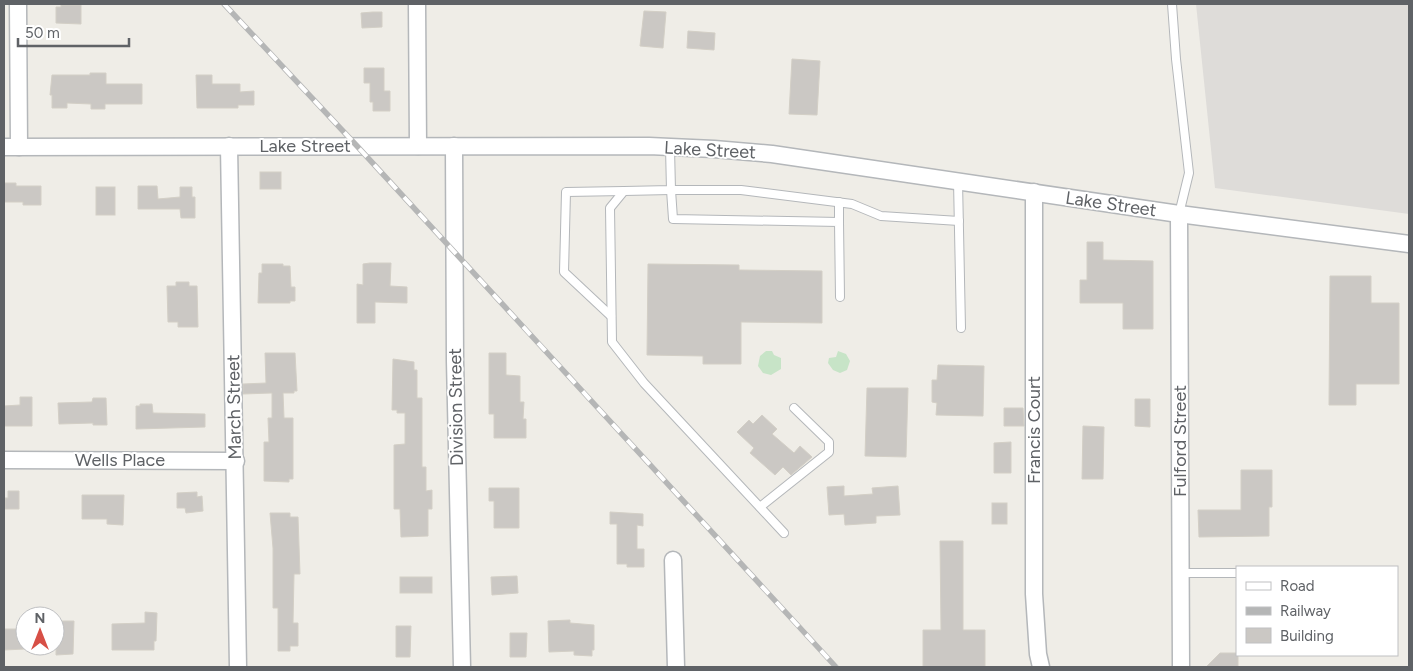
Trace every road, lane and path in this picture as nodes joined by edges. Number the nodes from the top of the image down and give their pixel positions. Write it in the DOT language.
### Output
graph roads {
  1 [pos="18,4"];
  2 [pos="417,4"];
  3 [pos="1172,4"];
  4 [pos="229,146"];
  5 [pos="418,146"];
  6 [pos="454,146"];
  7 [pos="11,147"];
  8 [pos="670,148"];
  9 [pos="958,181"];
  10 [pos="671,190"];
  11 [pos="624,192"];
  12 [pos="1034,192"];
  13 [pos="839,202"];
  14 [pos="1179,214"];
  15 [pos="839,222"];
  16 [pos="959,222"];
  17 [pos="1409,244"];
  18 [pos="840,297"];
  19 [pos="612,316"];
  20 [pos="961,328"];
  21 [pos="794,408"];
  22 [pos="4,460"];
  23 [pos="236,461"];
  24 [pos="760,507"];
  25 [pos="784,534"];
  26 [pos="673,560"];
  27 [pos="1181,572"];
  28 [pos="1236,573"];
  29 [pos="238,667"];
  30 [pos="462,667"];
  31 [pos="676,667"];
  32 [pos="1041,667"];
  33 [pos="1181,667"];
  1 -- 7 [label="street"];
  2 -- 5 [label="street"];
  3 -- 14 [label="lane"];
  4 -- 5 [label="street, Lake Street"];
  4 -- 7 [label="street, Lake Street"];
  4 -- 23 [label="street, March Street"];
  5 -- 6 [label="street, Lake Street"];
  6 -- 8 [label="street, Lake Street"];
  6 -- 30 [label="street, Division Street"];
  8 -- 9 [label="street, Lake Street"];
  8 -- 10 [label="lane"];
  9 -- 12 [label="street, Lake Street"];
  9 -- 16 [label="lane"];
  10 -- 11 [label="lane"];
  10 -- 13 [label="lane"];
  10 -- 15 [label="lane"];
  11 -- 19 [label="lane"];
  11 -- 19 [label="lane"];
  12 -- 14 [label="street, Lake Street"];
  12 -- 32 [label="street, Francis Court"];
  13 -- 15 [label="lane"];
  13 -- 16 [label="lane"];
  14 -- 17 [label="street, Lake Street"];
  14 -- 27 [label="street, Fulford Street"];
  15 -- 18 [label="lane"];
  16 -- 20 [label="lane"];
  19 -- 24 [label="lane"];
  21 -- 24 [label="lane"];
  22 -- 23 [label="street, Wells Place"];
  23 -- 29 [label="street, March Street"];
  24 -- 25 [label="lane"];
  26 -- 31 [label="street"];
  27 -- 28 [label="lane"];
  27 -- 33 [label="street, Fulford Street"];
}
